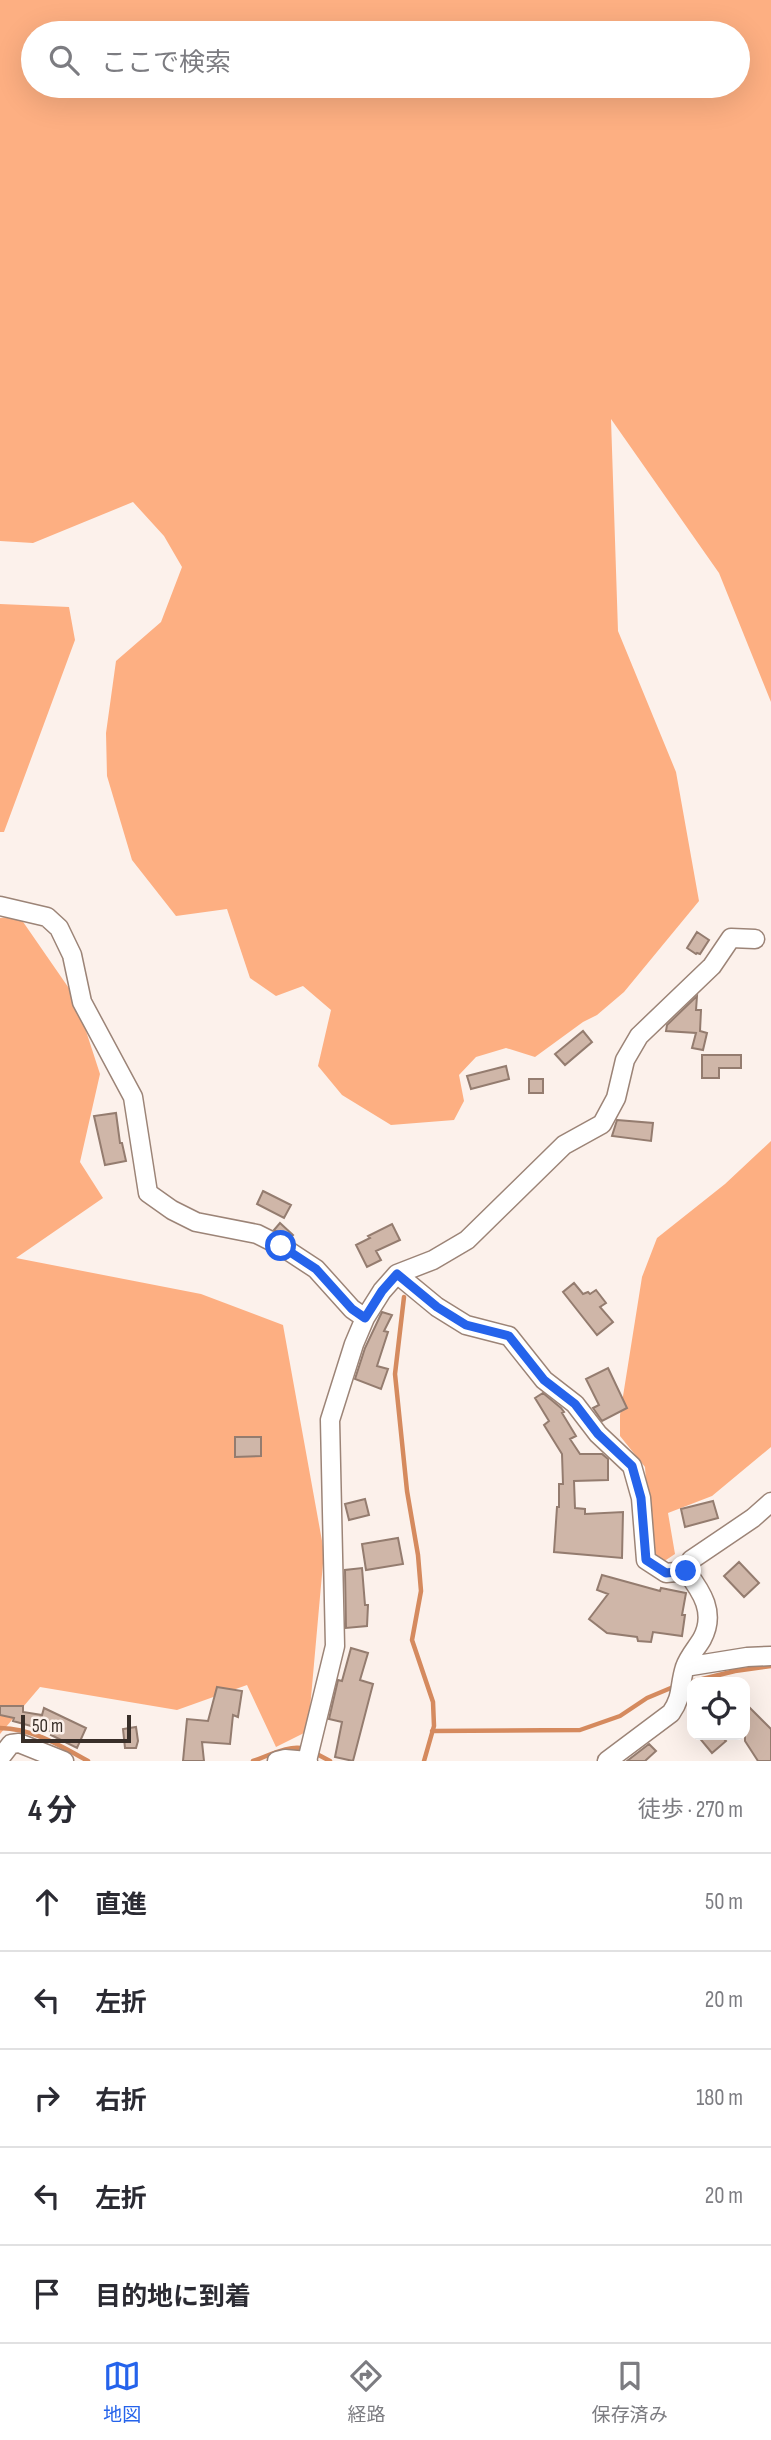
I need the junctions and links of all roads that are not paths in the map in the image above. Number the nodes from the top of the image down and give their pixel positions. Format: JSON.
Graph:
{"nodes":[{"id":1,"x":0,"y":905,"type":"edge"},
{"id":2,"x":755,"y":939,"type":"dead end"},
{"id":3,"x":397,"y":1274,"type":"junction"},
{"id":4,"x":365,"y":1318,"type":"junction"},
{"id":5,"x":771,"y":1502,"type":"edge"},
{"id":6,"x":686,"y":1571,"type":"junction"},
{"id":7,"x":771,"y":1656,"type":"edge"},
{"id":8,"x":683,"y":1678,"type":"junction"},
{"id":9,"x":309,"y":1755,"type":"edge"},
{"id":10,"x":0,"y":1758,"type":"edge"},
{"id":11,"x":64,"y":1761,"type":"edge"},
{"id":12,"x":277,"y":1761,"type":"edge"},
{"id":13,"x":607,"y":1761,"type":"edge"}],
"edges":[{"from":1,"to":4,"type":"street"},
{"from":2,"to":3,"type":"street"},
{"from":3,"to":4,"type":"street"},
{"from":3,"to":6,"type":"street"},
{"from":4,"to":9,"type":"street"},
{"from":5,"to":6,"type":"street"},
{"from":6,"to":8,"type":"street"},
{"from":7,"to":8,"type":"street"},
{"from":8,"to":13,"type":"street"},
{"from":9,"to":12,"type":"street"},
{"from":10,"to":11,"type":"street"}]}
